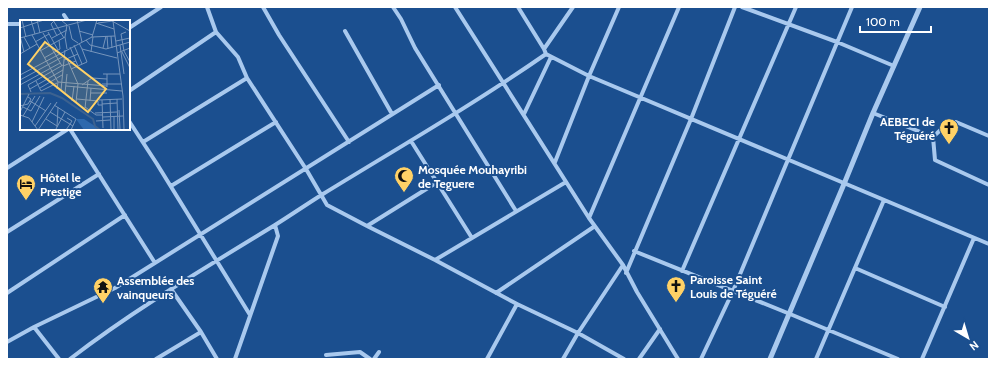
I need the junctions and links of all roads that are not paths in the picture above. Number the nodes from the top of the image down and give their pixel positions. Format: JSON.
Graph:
{"nodes":[{"id":1,"x":161,"y":7,"type":"edge"},
{"id":2,"x":207,"y":7,"type":"edge"},
{"id":3,"x":262,"y":7,"type":"edge"},
{"id":4,"x":393,"y":7,"type":"edge"},
{"id":5,"x":455,"y":7,"type":"edge"},
{"id":6,"x":518,"y":7,"type":"edge"},
{"id":7,"x":573,"y":7,"type":"edge"},
{"id":8,"x":619,"y":7,"type":"edge"},
{"id":9,"x":678,"y":7,"type":"edge"},
{"id":10,"x":735,"y":7,"type":"edge"},
{"id":11,"x":742,"y":7,"type":"edge"},
{"id":12,"x":796,"y":7,"type":"edge"},
{"id":13,"x":852,"y":7,"type":"edge"},
{"id":14,"x":920,"y":7,"type":"edge"},
{"id":15,"x":64,"y":15,"type":"dead end"},
{"id":16,"x":67,"y":20,"type":"edge"},
{"id":17,"x":7,"y":24,"type":"edge"},
{"id":18,"x":20,"y":24,"type":"edge"},
{"id":19,"x":789,"y":25,"type":"junction"},
{"id":20,"x":130,"y":27,"type":"edge"},
{"id":21,"x":345,"y":31,"type":"dead end"},
{"id":22,"x":216,"y":32,"type":"junction"},
{"id":23,"x":837,"y":42,"type":"junction"},
{"id":24,"x":544,"y":49,"type":"junction"},
{"id":25,"x":546,"y":54,"type":"junction"},
{"id":26,"x":551,"y":57,"type":"junction"},
{"id":27,"x":894,"y":66,"type":"junction"},
{"id":28,"x":589,"y":76,"type":"junction"},
{"id":29,"x":247,"y":78,"type":"junction"},
{"id":30,"x":504,"y":83,"type":"junction"},
{"id":31,"x":439,"y":86,"type":"junction"},
{"id":32,"x":130,"y":90,"type":"edge"},
{"id":33,"x":640,"y":98,"type":"junction"},
{"id":34,"x":873,"y":113,"type":"junction"},
{"id":35,"x":392,"y":114,"type":"junction"},
{"id":36,"x":456,"y":114,"type":"junction"},
{"id":37,"x":524,"y":114,"type":"junction"},
{"id":38,"x":692,"y":119,"type":"junction"},
{"id":39,"x":130,"y":122,"type":"edge"},
{"id":40,"x":276,"y":122,"type":"junction"},
{"id":41,"x":67,"y":130,"type":"edge"},
{"id":42,"x":70,"y":130,"type":"edge"},
{"id":43,"x":989,"y":136,"type":"edge"},
{"id":44,"x":933,"y":137,"type":"junction"},
{"id":45,"x":740,"y":139,"type":"junction"},
{"id":46,"x":410,"y":141,"type":"junction"},
{"id":47,"x":143,"y":142,"type":"junction"},
{"id":48,"x":349,"y":142,"type":"junction"},
{"id":49,"x":788,"y":160,"type":"junction"},
{"id":50,"x":555,"y":162,"type":"junction"},
{"id":51,"x":7,"y":168,"type":"edge"},
{"id":52,"x":306,"y":169,"type":"junction"},
{"id":53,"x":98,"y":174,"type":"junction"},
{"id":54,"x":566,"y":182,"type":"junction"},
{"id":55,"x":436,"y":183,"type":"junction"},
{"id":56,"x":844,"y":184,"type":"junction"},
{"id":57,"x":989,"y":185,"type":"edge"},
{"id":58,"x":171,"y":186,"type":"junction"},
{"id":59,"x":322,"y":195,"type":"junction"},
{"id":60,"x":884,"y":200,"type":"junction"},
{"id":61,"x":516,"y":211,"type":"junction"},
{"id":62,"x":125,"y":215,"type":"junction"},
{"id":63,"x":589,"y":218,"type":"junction"},
{"id":64,"x":275,"y":225,"type":"junction"},
{"id":65,"x":367,"y":226,"type":"junction"},
{"id":66,"x":595,"y":226,"type":"junction"},
{"id":67,"x":7,"y":232,"type":"edge"},
{"id":68,"x":201,"y":235,"type":"junction"},
{"id":69,"x":472,"y":238,"type":"junction"},
{"id":70,"x":974,"y":238,"type":"junction"},
{"id":71,"x":989,"y":244,"type":"edge"},
{"id":72,"x":634,"y":251,"type":"junction"},
{"id":73,"x":435,"y":260,"type":"junction"},
{"id":74,"x":216,"y":261,"type":"junction"},
{"id":75,"x":155,"y":263,"type":"junction"},
{"id":76,"x":623,"y":265,"type":"junction"},
{"id":77,"x":854,"y":268,"type":"junction"},
{"id":78,"x":682,"y":271,"type":"junction"},
{"id":79,"x":626,"y":273,"type":"junction"},
{"id":80,"x":171,"y":289,"type":"junction"},
{"id":81,"x":733,"y":291,"type":"junction"},
{"id":82,"x":7,"y":293,"type":"edge"},
{"id":83,"x":496,"y":293,"type":"junction"},
{"id":84,"x":517,"y":304,"type":"junction"},
{"id":85,"x":945,"y":307,"type":"junction"},
{"id":86,"x":790,"y":314,"type":"junction"},
{"id":87,"x":250,"y":315,"type":"junction"},
{"id":88,"x":34,"y":327,"type":"junction"},
{"id":89,"x":660,"y":329,"type":"junction"},
{"id":90,"x":828,"y":330,"type":"junction"},
{"id":91,"x":201,"y":332,"type":"junction"},
{"id":92,"x":578,"y":333,"type":"junction"},
{"id":93,"x":7,"y":342,"type":"edge"},
{"id":94,"x":379,"y":352,"type":"dead end"},
{"id":95,"x":326,"y":355,"type":"edge"},
{"id":96,"x":59,"y":359,"type":"edge"},
{"id":97,"x":70,"y":359,"type":"edge"},
{"id":98,"x":156,"y":359,"type":"edge"},
{"id":99,"x":217,"y":359,"type":"edge"},
{"id":100,"x":235,"y":359,"type":"edge"},
{"id":101,"x":370,"y":359,"type":"edge"},
{"id":102,"x":374,"y":359,"type":"edge"},
{"id":103,"x":487,"y":359,"type":"edge"},
{"id":104,"x":563,"y":359,"type":"edge"},
{"id":105,"x":624,"y":359,"type":"edge"},
{"id":106,"x":639,"y":359,"type":"edge"},
{"id":107,"x":678,"y":359,"type":"edge"},
{"id":108,"x":701,"y":359,"type":"edge"},
{"id":109,"x":770,"y":359,"type":"edge"},
{"id":110,"x":816,"y":359,"type":"edge"},
{"id":111,"x":898,"y":359,"type":"edge"},
{"id":112,"x":922,"y":359,"type":"edge"}],
"edges":[{"from":1,"to":20,"type":"street"},
{"from":2,"to":22,"type":"street"},
{"from":3,"to":48,"type":"street"},
{"from":4,"to":31,"type":"street"},
{"from":5,"to":30,"type":"street"},
{"from":6,"to":24,"type":"street"},
{"from":7,"to":24,"type":"street"},
{"from":8,"to":28,"type":"street"},
{"from":9,"to":33,"type":"street"},
{"from":10,"to":38,"type":"street"},
{"from":11,"to":19,"type":"street"},
{"from":12,"to":19,"type":"street"},
{"from":13,"to":23,"type":"street"},
{"from":14,"to":27,"type":"street"},
{"from":15,"to":16,"type":"street"},
{"from":17,"to":18,"type":"street"},
{"from":19,"to":23,"type":"street"},
{"from":19,"to":45,"type":"street"},
{"from":21,"to":35,"type":"street"},
{"from":22,"to":29,"type":"street"},
{"from":22,"to":32,"type":"street"},
{"from":23,"to":27,"type":"street"},
{"from":23,"to":49,"type":"street"},
{"from":24,"to":25,"type":"street"},
{"from":25,"to":26,"type":"street"},
{"from":25,"to":30,"type":"street"},
{"from":26,"to":28,"type":"street"},
{"from":26,"to":37,"type":"street"},
{"from":27,"to":34,"type":"street"},
{"from":28,"to":33,"type":"street"},
{"from":28,"to":50,"type":"street"},
{"from":29,"to":40,"type":"street"},
{"from":29,"to":47,"type":"street"},
{"from":30,"to":36,"type":"street"},
{"from":30,"to":37,"type":"street"},
{"from":31,"to":35,"type":"street"},
{"from":31,"to":36,"type":"street"},
{"from":33,"to":38,"type":"street"},
{"from":33,"to":63,"type":"street"},
{"from":34,"to":44,"type":"street"},
{"from":34,"to":56,"type":"street"},
{"from":35,"to":48,"type":"street"},
{"from":36,"to":46,"type":"street"},
{"from":36,"to":61,"type":"street"},
{"from":37,"to":50,"type":"street"},
{"from":38,"to":45,"type":"street"},
{"from":38,"to":72,"type":"street"},
{"from":39,"to":47,"type":"street"},
{"from":40,"to":52,"type":"street"},
{"from":40,"to":58,"type":"street"},
{"from":41,"to":51,"type":"street"},
{"from":42,"to":53,"type":"street"},
{"from":43,"to":44,"type":"street"},
{"from":44,"to":57,"type":"street"},
{"from":45,"to":49,"type":"street"},
{"from":45,"to":78,"type":"street"},
{"from":46,"to":55,"type":"street"},
{"from":46,"to":59,"type":"street"},
{"from":47,"to":58,"type":"street"},
{"from":48,"to":52,"type":"street"},
{"from":49,"to":56,"type":"street"},
{"from":49,"to":81,"type":"street"},
{"from":50,"to":54,"type":"street"},
{"from":52,"to":59,"type":"street"},
{"from":52,"to":68,"type":"street"},
{"from":53,"to":62,"type":"street"},
{"from":53,"to":67,"type":"street"},
{"from":54,"to":61,"type":"street"},
{"from":54,"to":63,"type":"street"},
{"from":55,"to":65,"type":"street"},
{"from":55,"to":69,"type":"street"},
{"from":56,"to":60,"type":"street"},
{"from":56,"to":86,"type":"street"},
{"from":58,"to":68,"type":"street"},
{"from":59,"to":64,"type":"street"},
{"from":59,"to":65,"type":"street"},
{"from":60,"to":70,"type":"street"},
{"from":60,"to":77,"type":"street"},
{"from":61,"to":69,"type":"street"},
{"from":62,"to":75,"type":"street"},
{"from":62,"to":82,"type":"street"},
{"from":63,"to":66,"type":"street"},
{"from":64,"to":74,"type":"street"},
{"from":64,"to":87,"type":"street"},
{"from":65,"to":73,"type":"street"},
{"from":66,"to":76,"type":"street"},
{"from":66,"to":83,"type":"street"},
{"from":68,"to":74,"type":"street"},
{"from":68,"to":75,"type":"street"},
{"from":69,"to":73,"type":"street"},
{"from":70,"to":71,"type":"street"},
{"from":70,"to":85,"type":"street"},
{"from":72,"to":78,"type":"street"},
{"from":72,"to":79,"type":"street"},
{"from":73,"to":83,"type":"street"},
{"from":74,"to":80,"type":"street"},
{"from":74,"to":87,"type":"street"},
{"from":75,"to":88,"type":"street"},
{"from":76,"to":79,"type":"street"},
{"from":76,"to":92,"type":"street"},
{"from":77,"to":85,"type":"street"},
{"from":77,"to":90,"type":"street"},
{"from":78,"to":81,"type":"street"},
{"from":79,"to":89,"type":"street"},
{"from":80,"to":91,"type":"street"},
{"from":80,"to":97,"type":"street"},
{"from":81,"to":86,"type":"street"},
{"from":81,"to":108,"type":"street"},
{"from":83,"to":84,"type":"street"},
{"from":84,"to":92,"type":"street"},
{"from":84,"to":103,"type":"street"},
{"from":85,"to":112,"type":"street"},
{"from":86,"to":90,"type":"street"},
{"from":86,"to":109,"type":"street"},
{"from":87,"to":100,"type":"street"},
{"from":88,"to":93,"type":"street"},
{"from":88,"to":96,"type":"street"},
{"from":89,"to":106,"type":"street"},
{"from":89,"to":107,"type":"street"},
{"from":90,"to":110,"type":"street"},
{"from":90,"to":111,"type":"street"},
{"from":91,"to":98,"type":"street"},
{"from":91,"to":99,"type":"street"},
{"from":92,"to":104,"type":"street"},
{"from":92,"to":105,"type":"street"},
{"from":94,"to":102,"type":"street"},
{"from":95,"to":101,"type":"street"}]}
